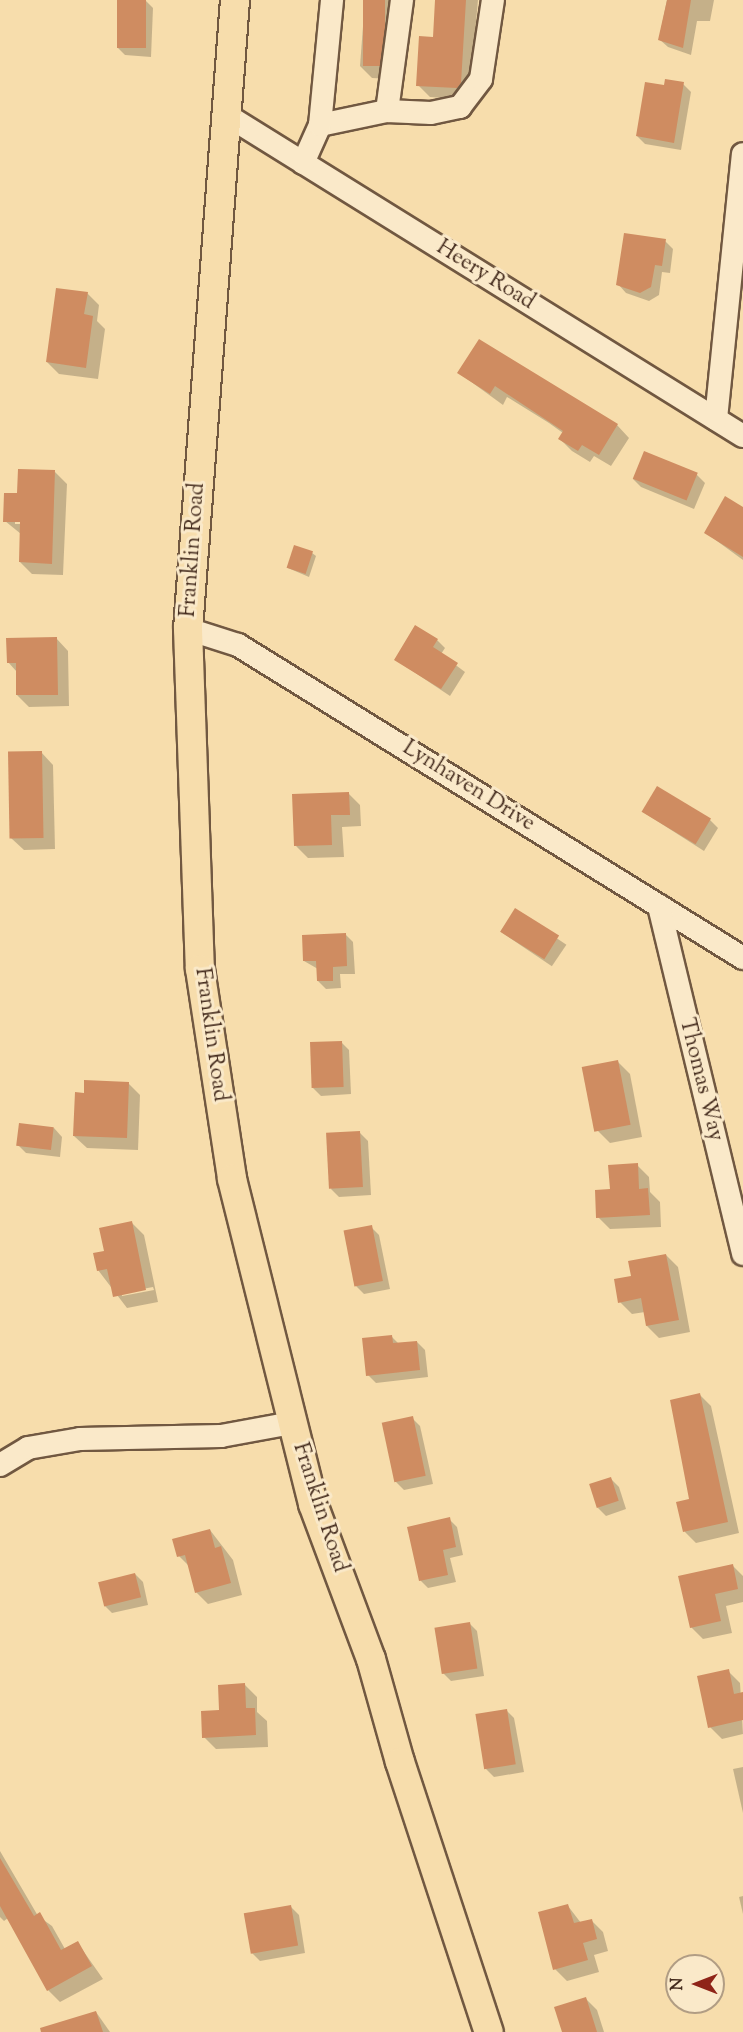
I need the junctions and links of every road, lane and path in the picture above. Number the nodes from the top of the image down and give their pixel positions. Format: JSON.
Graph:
{"nodes":[{"id":1,"x":235,"y":0,"type":"edge"},
{"id":2,"x":332,"y":0,"type":"edge"},
{"id":3,"x":402,"y":0,"type":"edge"},
{"id":4,"x":492,"y":0,"type":"edge"},
{"id":5,"x":387,"y":111,"type":"junction"},
{"id":6,"x":228,"y":116,"type":"junction"},
{"id":7,"x":320,"y":125,"type":"junction"},
{"id":8,"x":743,"y":154,"type":"edge"},
{"id":9,"x":303,"y":163,"type":"junction"},
{"id":10,"x":716,"y":419,"type":"junction"},
{"id":11,"x":743,"y":436,"type":"edge"},
{"id":12,"x":188,"y":629,"type":"junction"},
{"id":13,"x":659,"y":906,"type":"junction"},
{"id":14,"x":743,"y":958,"type":"edge"},
{"id":15,"x":743,"y":1254,"type":"edge"},
{"id":16,"x":292,"y":1423,"type":"junction"},
{"id":17,"x":0,"y":1465,"type":"edge"},
{"id":18,"x":489,"y":2032,"type":"edge"}],
"edges":[{"from":1,"to":6,"type":"main road","name":"Franklin Road"},
{"from":2,"to":7,"type":"street"},
{"from":3,"to":5,"type":"street"},
{"from":4,"to":5,"type":"street"},
{"from":5,"to":7,"type":"street"},
{"from":6,"to":9,"type":"street","name":"Heery Road"},
{"from":6,"to":12,"type":"main road","name":"Franklin Road"},
{"from":7,"to":9,"type":"street"},
{"from":8,"to":10,"type":"street"},
{"from":9,"to":10,"type":"street","name":"Heery Road"},
{"from":10,"to":11,"type":"street","name":"Heery Road"},
{"from":12,"to":13,"type":"street","name":"Lynhaven Drive"},
{"from":12,"to":16,"type":"main road","name":"Franklin Road"},
{"from":13,"to":14,"type":"street","name":"Lynhaven Drive"},
{"from":13,"to":15,"type":"street","name":"Thomas Way"},
{"from":16,"to":17,"type":"street"},
{"from":16,"to":18,"type":"main road","name":"Franklin Road"}]}
